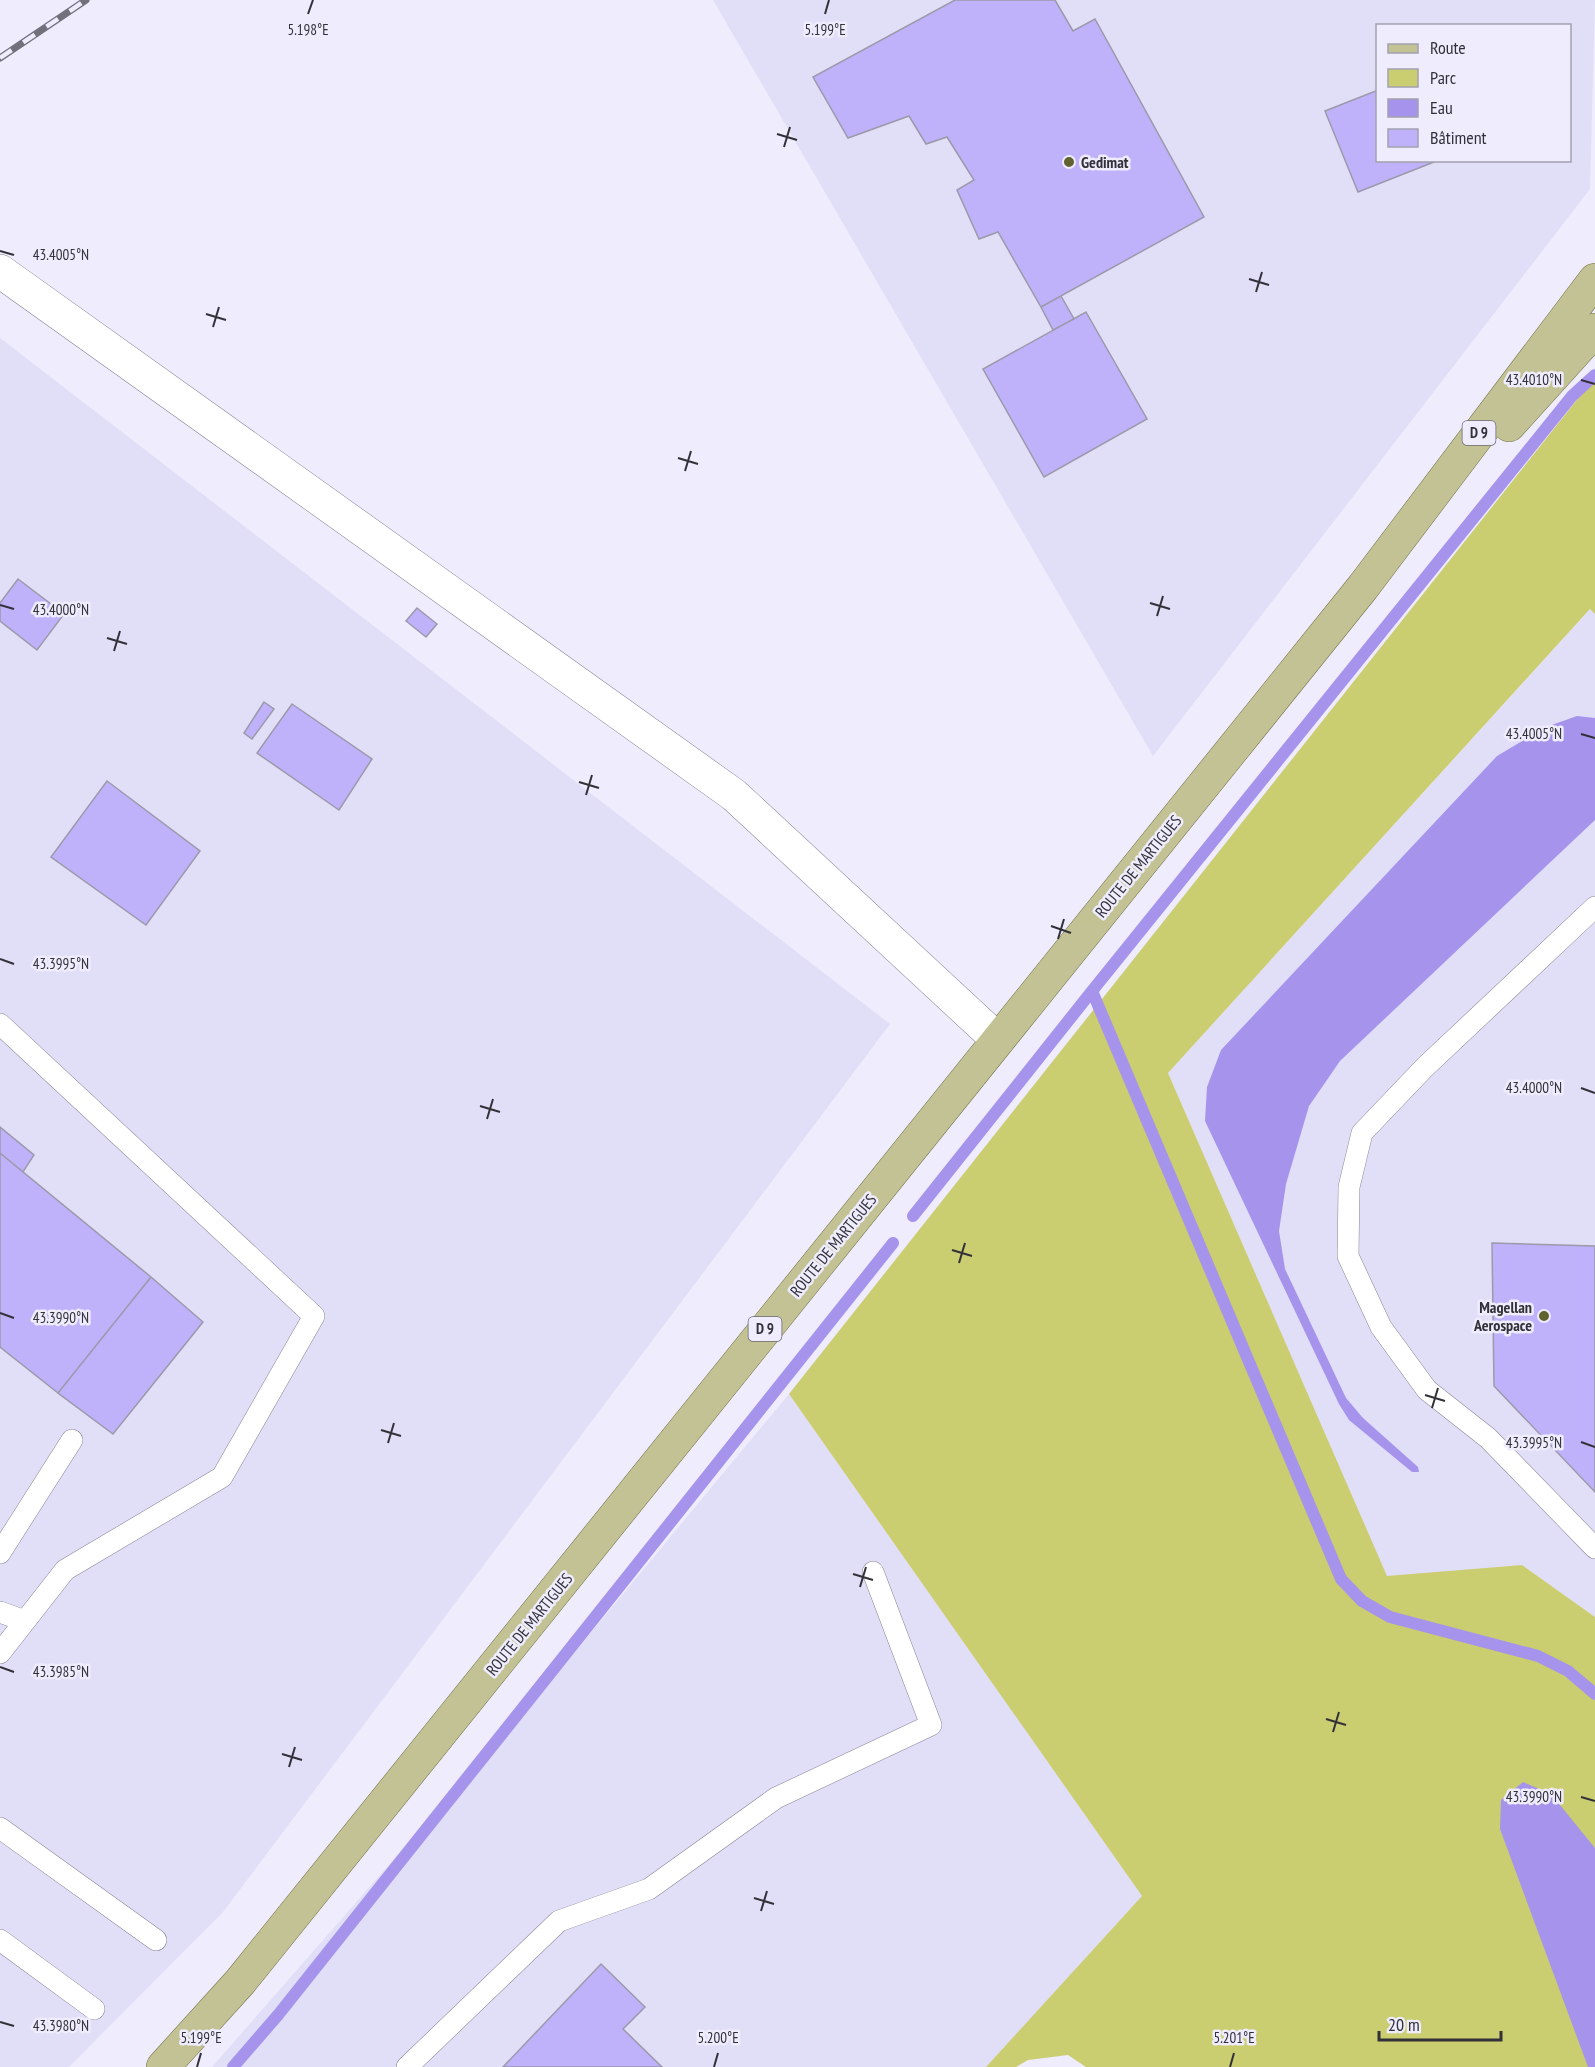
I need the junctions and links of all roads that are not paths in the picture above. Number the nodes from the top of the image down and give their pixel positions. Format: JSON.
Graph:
{"nodes":[{"id":1,"x":0,"y":271,"type":"edge"},
{"id":2,"x":1595,"y":280,"type":"edge"},
{"id":3,"x":1595,"y":330,"type":"edge"},
{"id":4,"x":1363,"y":587,"type":"junction"},
{"id":5,"x":1595,"y":907,"type":"edge"},
{"id":6,"x":0,"y":1023,"type":"edge"},
{"id":7,"x":998,"y":1040,"type":"junction"},
{"id":8,"x":72,"y":1440,"type":"dead end"},
{"id":9,"x":1595,"y":1548,"type":"edge"},
{"id":10,"x":0,"y":1552,"type":"edge"},
{"id":11,"x":873,"y":1572,"type":"dead end"},
{"id":12,"x":0,"y":1612,"type":"edge"},
{"id":13,"x":25,"y":1621,"type":"junction"},
{"id":14,"x":0,"y":1653,"type":"edge"},
{"id":15,"x":0,"y":1828,"type":"edge"},
{"id":16,"x":0,"y":1940,"type":"edge"},
{"id":17,"x":156,"y":1940,"type":"dead end"},
{"id":18,"x":94,"y":2009,"type":"dead end"},
{"id":19,"x":163,"y":2067,"type":"edge"},
{"id":20,"x":407,"y":2067,"type":"edge"}],
"edges":[{"from":1,"to":7,"type":"street"},
{"from":2,"to":4,"type":"main road","name":"ROUTE DE MARTIGUES","number":"D 9"},
{"from":3,"to":4,"type":"main road","name":"ROUTE DE MARTIGUES","number":"D 9"},
{"from":4,"to":7,"type":"main road","name":"ROUTE DE MARTIGUES","number":"D 9"},
{"from":5,"to":9,"type":"lane"},
{"from":6,"to":13,"type":"lane"},
{"from":7,"to":19,"type":"main road","name":"ROUTE DE MARTIGUES","number":"D 9"},
{"from":8,"to":10,"type":"lane"},
{"from":11,"to":20,"type":"lane"},
{"from":12,"to":13,"type":"lane"},
{"from":13,"to":14,"type":"lane"},
{"from":15,"to":17,"type":"lane"},
{"from":16,"to":18,"type":"lane"}]}
